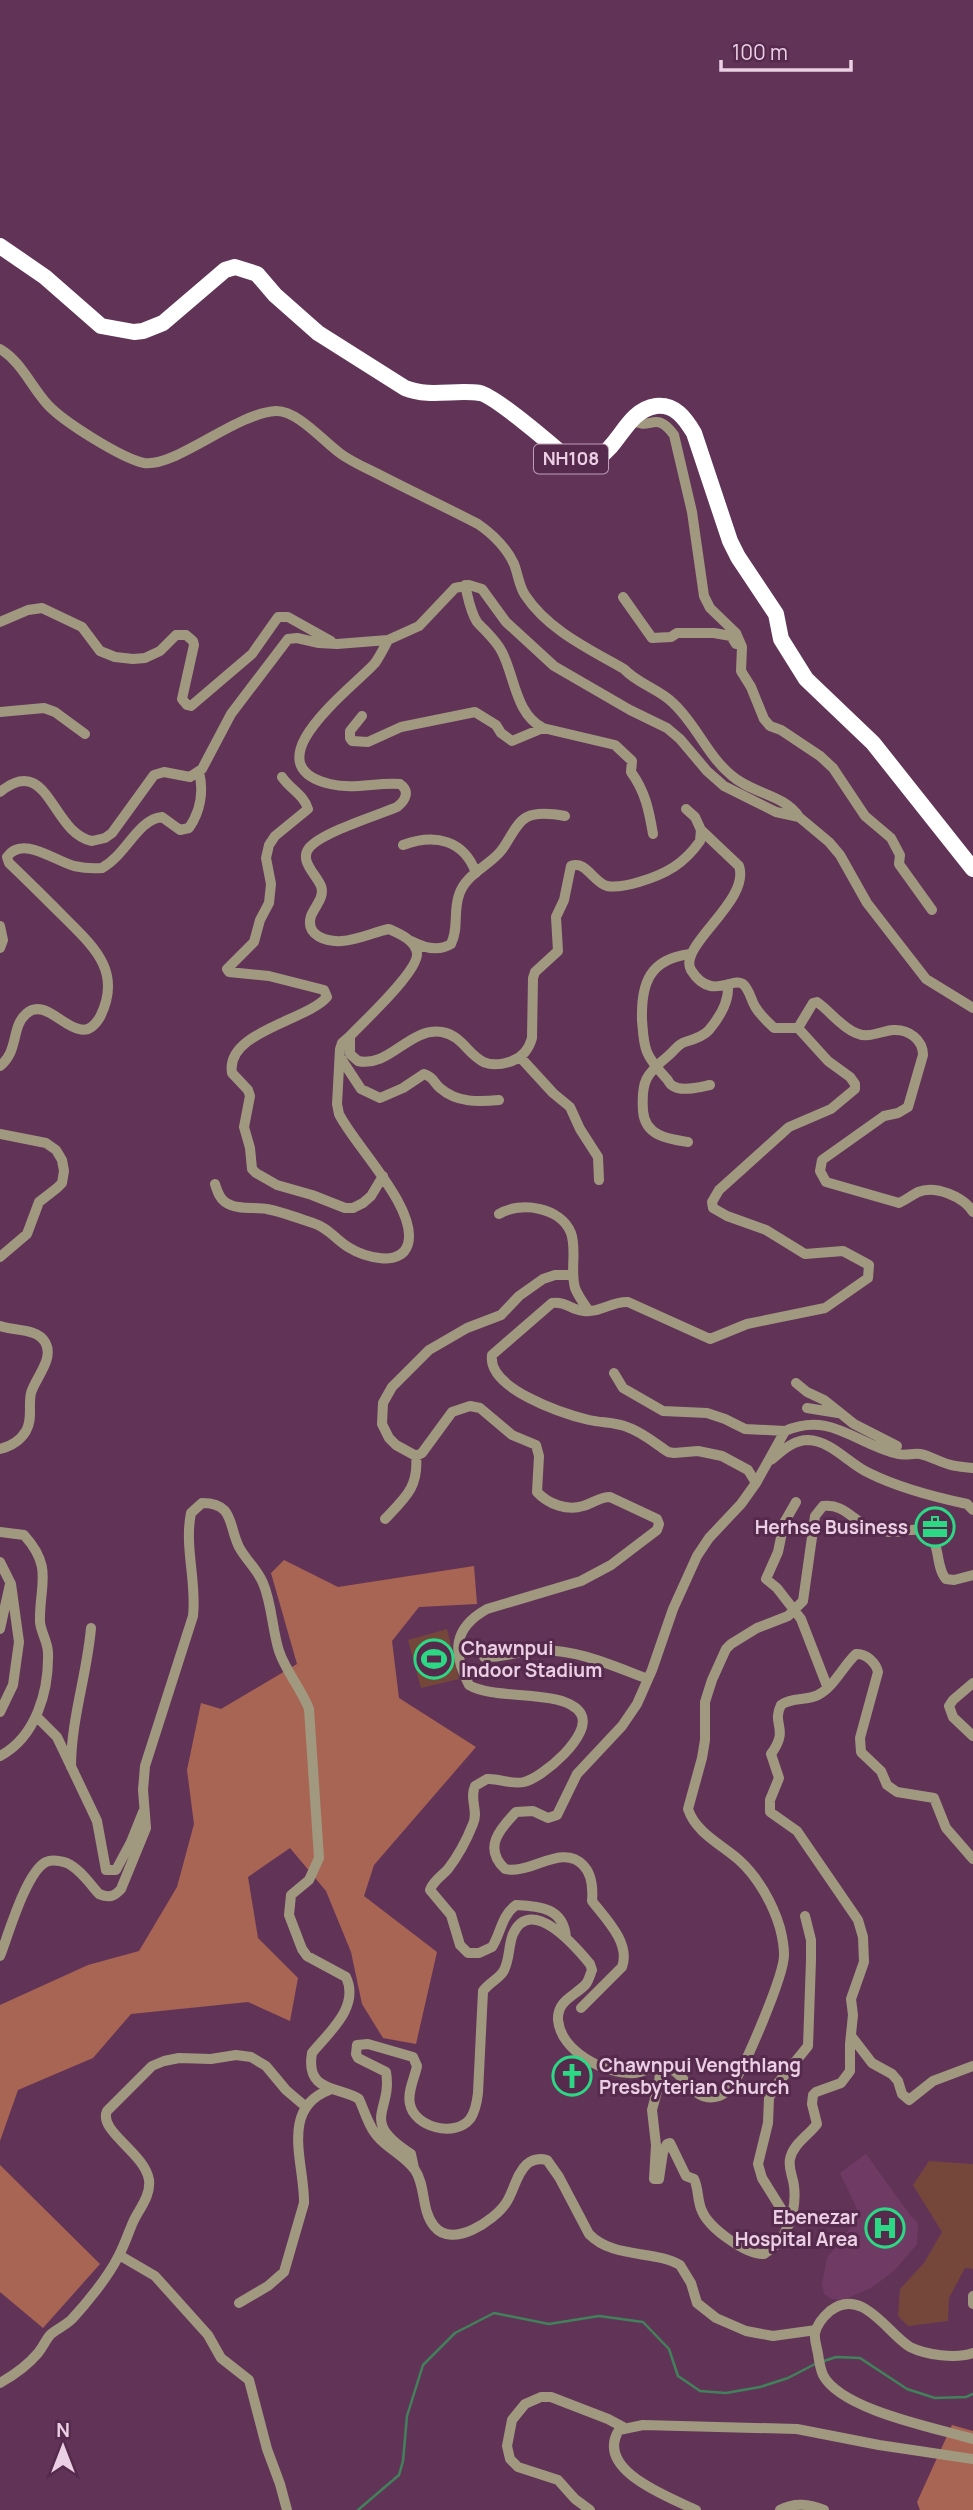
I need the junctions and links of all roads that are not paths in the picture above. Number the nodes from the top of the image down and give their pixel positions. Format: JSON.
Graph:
{"nodes":[{"id":1,"x":0,"y":246,"type":"edge"},
{"id":2,"x":0,"y":349,"type":"edge"},
{"id":3,"x":632,"y":420,"type":"junction"},
{"id":4,"x":465,"y":585,"type":"junction"},
{"id":5,"x":623,"y":597,"type":"dead end"},
{"id":6,"x":0,"y":622,"type":"edge"},
{"id":7,"x":388,"y":640,"type":"junction"},
{"id":8,"x":337,"y":644,"type":"junction"},
{"id":9,"x":741,"y":660,"type":"junction"},
{"id":10,"x":0,"y":712,"type":"edge"},
{"id":11,"x":362,"y":716,"type":"dead end"},
{"id":12,"x":543,"y":729,"type":"junction"},
{"id":13,"x":85,"y":734,"type":"dead end"},
{"id":14,"x":199,"y":772,"type":"junction"},
{"id":15,"x":282,"y":777,"type":"dead end"},
{"id":16,"x":0,"y":792,"type":"edge"},
{"id":17,"x":686,"y":809,"type":"dead end"},
{"id":18,"x":565,"y":816,"type":"dead end"},
{"id":19,"x":799,"y":817,"type":"junction"},
{"id":20,"x":701,"y":830,"type":"junction"},
{"id":21,"x":653,"y":834,"type":"dead end"},
{"id":22,"x":403,"y":845,"type":"dead end"},
{"id":23,"x":973,"y":869,"type":"edge"},
{"id":24,"x":476,"y":873,"type":"junction"},
{"id":25,"x":932,"y":910,"type":"dead end"},
{"id":26,"x":0,"y":926,"type":"edge"},
{"id":27,"x":409,"y":940,"type":"junction"},
{"id":28,"x":0,"y":948,"type":"edge"},
{"id":29,"x":690,"y":954,"type":"junction"},
{"id":30,"x":728,"y":986,"type":"junction"},
{"id":31,"x":973,"y":1008,"type":"edge"},
{"id":32,"x":798,"y":1028,"type":"junction"},
{"id":33,"x":350,"y":1036,"type":"junction"},
{"id":34,"x":340,"y":1057,"type":"junction"},
{"id":35,"x":520,"y":1057,"type":"junction"},
{"id":36,"x":655,"y":1065,"type":"junction"},
{"id":37,"x":0,"y":1066,"type":"edge"},
{"id":38,"x":710,"y":1086,"type":"dead end"},
{"id":39,"x":499,"y":1100,"type":"dead end"},
{"id":40,"x":0,"y":1134,"type":"edge"},
{"id":41,"x":688,"y":1142,"type":"dead end"},
{"id":42,"x":383,"y":1176,"type":"junction"},
{"id":43,"x":599,"y":1180,"type":"dead end"},
{"id":44,"x":215,"y":1184,"type":"dead end"},
{"id":45,"x":973,"y":1210,"type":"edge"},
{"id":46,"x":499,"y":1214,"type":"dead end"},
{"id":47,"x":0,"y":1257,"type":"edge"},
{"id":48,"x":573,"y":1275,"type":"junction"},
{"id":49,"x":589,"y":1311,"type":"junction"},
{"id":50,"x":0,"y":1326,"type":"edge"},
{"id":51,"x":614,"y":1373,"type":"dead end"},
{"id":52,"x":796,"y":1383,"type":"dead end"},
{"id":53,"x":807,"y":1408,"type":"dead end"},
{"id":54,"x":841,"y":1414,"type":"junction"},
{"id":55,"x":785,"y":1431,"type":"junction"},
{"id":56,"x":0,"y":1449,"type":"edge"},
{"id":57,"x":919,"y":1454,"type":"junction"},
{"id":58,"x":416,"y":1456,"type":"junction"},
{"id":59,"x":767,"y":1464,"type":"junction"},
{"id":60,"x":973,"y":1468,"type":"edge"},
{"id":61,"x":757,"y":1483,"type":"junction"},
{"id":62,"x":796,"y":1502,"type":"dead end"},
{"id":63,"x":973,"y":1510,"type":"edge"},
{"id":64,"x":385,"y":1519,"type":"dead end"},
{"id":65,"x":0,"y":1532,"type":"edge"},
{"id":66,"x":0,"y":1562,"type":"edge"},
{"id":67,"x":973,"y":1575,"type":"edge"},
{"id":68,"x":11,"y":1584,"type":"junction"},
{"id":69,"x":796,"y":1611,"type":"junction"},
{"id":70,"x":91,"y":1628,"type":"dead end"},
{"id":71,"x":0,"y":1629,"type":"edge"},
{"id":72,"x":484,"y":1657,"type":"dead end"},
{"id":73,"x":649,"y":1679,"type":"junction"},
{"id":74,"x":973,"y":1683,"type":"edge"},
{"id":75,"x":827,"y":1686,"type":"junction"},
{"id":76,"x":0,"y":1712,"type":"edge"},
{"id":77,"x":37,"y":1717,"type":"junction"},
{"id":78,"x":973,"y":1736,"type":"edge"},
{"id":79,"x":0,"y":1756,"type":"edge"},
{"id":80,"x":72,"y":1769,"type":"junction"},
{"id":81,"x":145,"y":1808,"type":"junction"},
{"id":82,"x":973,"y":1859,"type":"edge"},
{"id":83,"x":806,"y":1916,"type":"dead end"},
{"id":84,"x":566,"y":1938,"type":"junction"},
{"id":85,"x":0,"y":1956,"type":"edge"},
{"id":86,"x":581,"y":2008,"type":"dead end"},
{"id":87,"x":852,"y":2037,"type":"junction"},
{"id":88,"x":665,"y":2066,"type":"junction"},
{"id":89,"x":973,"y":2066,"type":"edge"},
{"id":90,"x":329,"y":2090,"type":"junction"},
{"id":91,"x":306,"y":2106,"type":"junction"},
{"id":92,"x":414,"y":2168,"type":"junction"},
{"id":93,"x":790,"y":2223,"type":"junction"},
{"id":94,"x":119,"y":2255,"type":"junction"},
{"id":95,"x":973,"y":2296,"type":"edge"},
{"id":96,"x":239,"y":2303,"type":"dead end"},
{"id":97,"x":973,"y":2304,"type":"edge"},
{"id":98,"x":815,"y":2334,"type":"junction"},
{"id":99,"x":973,"y":2353,"type":"edge"},
{"id":100,"x":0,"y":2383,"type":"edge"},
{"id":101,"x":624,"y":2427,"type":"junction"},
{"id":102,"x":973,"y":2439,"type":"edge"},
{"id":103,"x":973,"y":2459,"type":"edge"},
{"id":104,"x":287,"y":2510,"type":"edge"},
{"id":105,"x":590,"y":2510,"type":"edge"},
{"id":106,"x":696,"y":2510,"type":"edge"},
{"id":107,"x":780,"y":2510,"type":"edge"},
{"id":108,"x":824,"y":2510,"type":"edge"}],
"edges":[{"from":1,"to":3,"type":"highway","number":"NH108"},
{"from":2,"to":19,"type":"street"},
{"from":3,"to":9,"type":"street"},
{"from":3,"to":23,"type":"highway","number":"NH108"},
{"from":4,"to":7,"type":"street"},
{"from":4,"to":12,"type":"street"},
{"from":4,"to":19,"type":"street"},
{"from":5,"to":9,"type":"street"},
{"from":6,"to":8,"type":"street"},
{"from":7,"to":8,"type":"street"},
{"from":7,"to":27,"type":"street"},
{"from":8,"to":14,"type":"street"},
{"from":9,"to":25,"type":"street"},
{"from":10,"to":13,"type":"street"},
{"from":11,"to":12,"type":"street"},
{"from":12,"to":21,"type":"street"},
{"from":14,"to":16,"type":"street"},
{"from":14,"to":37,"type":"street"},
{"from":15,"to":42,"type":"street"},
{"from":17,"to":20,"type":"street"},
{"from":18,"to":24,"type":"street"},
{"from":19,"to":31,"type":"street"},
{"from":20,"to":29,"type":"street"},
{"from":20,"to":35,"type":"street"},
{"from":22,"to":24,"type":"street"},
{"from":24,"to":27,"type":"street"},
{"from":26,"to":28,"type":"street"},
{"from":27,"to":33,"type":"street"},
{"from":29,"to":30,"type":"street"},
{"from":29,"to":36,"type":"street"},
{"from":30,"to":32,"type":"street"},
{"from":30,"to":36,"type":"street"},
{"from":32,"to":45,"type":"street"},
{"from":32,"to":49,"type":"street"},
{"from":33,"to":34,"type":"street"},
{"from":33,"to":35,"type":"street"},
{"from":34,"to":39,"type":"street"},
{"from":34,"to":42,"type":"street"},
{"from":35,"to":43,"type":"street"},
{"from":36,"to":38,"type":"street"},
{"from":36,"to":41,"type":"street"},
{"from":40,"to":47,"type":"street"},
{"from":42,"to":44,"type":"street"},
{"from":46,"to":48,"type":"street"},
{"from":48,"to":49,"type":"street"},
{"from":48,"to":58,"type":"street"},
{"from":49,"to":61,"type":"street"},
{"from":50,"to":56,"type":"street"},
{"from":51,"to":55,"type":"street"},
{"from":52,"to":54,"type":"street"},
{"from":53,"to":54,"type":"street"},
{"from":54,"to":57,"type":"street"},
{"from":55,"to":57,"type":"street"},
{"from":55,"to":59,"type":"street"},
{"from":57,"to":60,"type":"street"},
{"from":58,"to":64,"type":"street"},
{"from":58,"to":84,"type":"street"},
{"from":59,"to":61,"type":"street"},
{"from":59,"to":63,"type":"street"},
{"from":61,"to":73,"type":"street"},
{"from":62,"to":69,"type":"street"},
{"from":65,"to":77,"type":"street"},
{"from":66,"to":68,"type":"street"},
{"from":67,"to":69,"type":"street"},
{"from":68,"to":71,"type":"street"},
{"from":68,"to":76,"type":"street"},
{"from":69,"to":75,"type":"street"},
{"from":69,"to":88,"type":"street"},
{"from":70,"to":80,"type":"street"},
{"from":72,"to":73,"type":"street"},
{"from":73,"to":86,"type":"street"},
{"from":74,"to":78,"type":"street"},
{"from":75,"to":82,"type":"street"},
{"from":75,"to":87,"type":"street"},
{"from":77,"to":79,"type":"street"},
{"from":77,"to":80,"type":"street"},
{"from":80,"to":81,"type":"street"},
{"from":81,"to":85,"type":"street"},
{"from":81,"to":90,"type":"street"},
{"from":83,"to":93,"type":"street"},
{"from":84,"to":88,"type":"street"},
{"from":84,"to":92,"type":"street"},
{"from":87,"to":89,"type":"street"},
{"from":87,"to":93,"type":"street"},
{"from":88,"to":93,"type":"street"},
{"from":90,"to":91,"type":"street"},
{"from":90,"to":92,"type":"street"},
{"from":91,"to":94,"type":"street"},
{"from":91,"to":96,"type":"street"},
{"from":92,"to":98,"type":"street"},
{"from":94,"to":100,"type":"street"},
{"from":94,"to":104,"type":"street"},
{"from":95,"to":97,"type":"street"},
{"from":98,"to":99,"type":"street"},
{"from":98,"to":102,"type":"street"},
{"from":101,"to":103,"type":"street"},
{"from":101,"to":105,"type":"street"},
{"from":101,"to":106,"type":"street"},
{"from":107,"to":108,"type":"street"}]}
